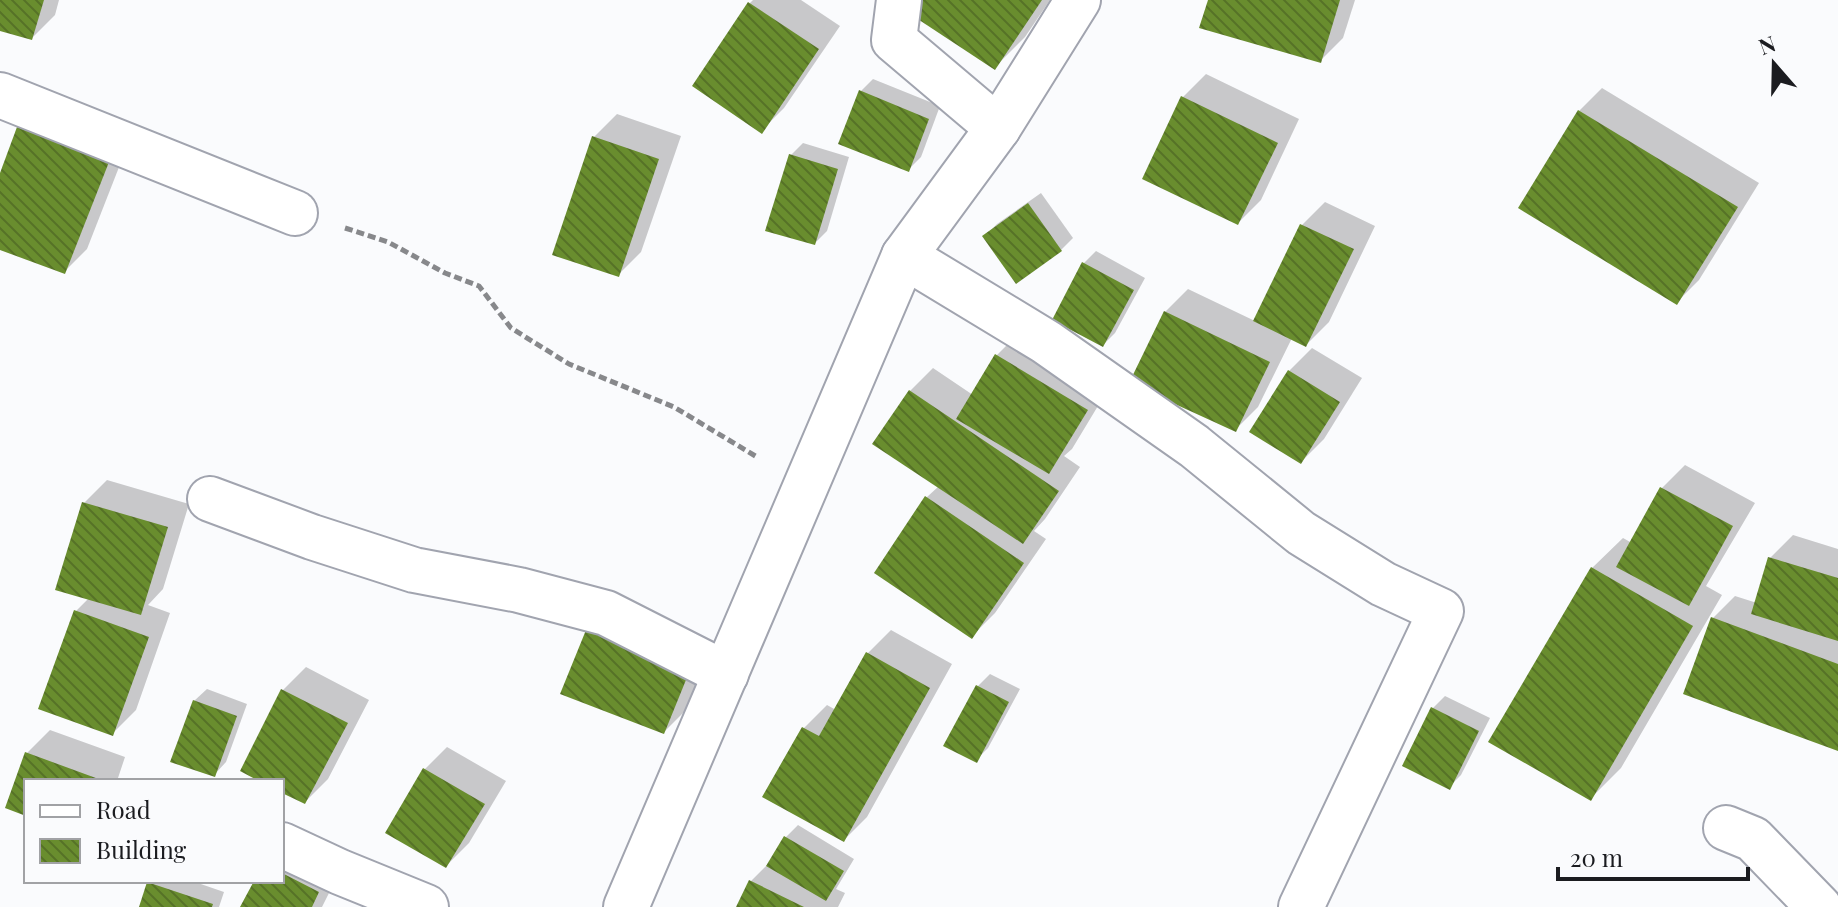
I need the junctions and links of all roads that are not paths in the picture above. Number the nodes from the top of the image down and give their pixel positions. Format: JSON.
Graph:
{"nodes":[{"id":1,"x":899,"y":0,"type":"edge"},
{"id":2,"x":1078,"y":0,"type":"edge"},
{"id":3,"x":0,"y":95,"type":"edge"},
{"id":4,"x":998,"y":128,"type":"junction"},
{"id":5,"x":295,"y":213,"type":"road end"},
{"id":6,"x":904,"y":256,"type":"junction"},
{"id":7,"x":210,"y":499,"type":"dead end"},
{"id":8,"x":726,"y":674,"type":"junction"},
{"id":9,"x":1726,"y":828,"type":"dead end"},
{"id":10,"x":284,"y":846,"type":"edge"},
{"id":11,"x":1838,"y":883,"type":"edge"},
{"id":12,"x":426,"y":907,"type":"edge"},
{"id":13,"x":626,"y":907,"type":"edge"},
{"id":14,"x":1301,"y":907,"type":"edge"},
{"id":15,"x":1819,"y":907,"type":"edge"},
{"id":16,"x":1831,"y":907,"type":"edge"}],
"edges":[{"from":1,"to":4,"type":"street"},
{"from":2,"to":4,"type":"street"},
{"from":3,"to":5,"type":"street"},
{"from":4,"to":6,"type":"street"},
{"from":6,"to":8,"type":"street"},
{"from":6,"to":14,"type":"street"},
{"from":7,"to":8,"type":"street"},
{"from":8,"to":13,"type":"street"},
{"from":9,"to":15,"type":"street"},
{"from":10,"to":12,"type":"street"},
{"from":11,"to":16,"type":"street"}]}
